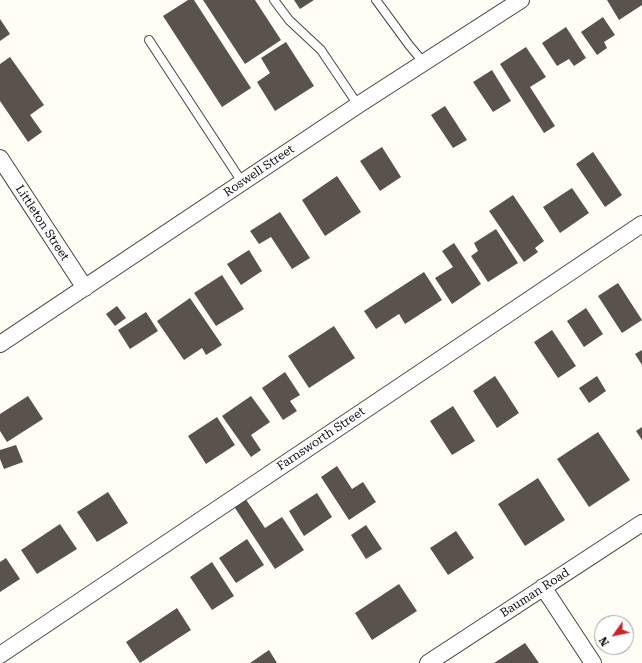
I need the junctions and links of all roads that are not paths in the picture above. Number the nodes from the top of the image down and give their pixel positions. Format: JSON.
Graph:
{"nodes":[{"id":1,"x":274,"y":0,"type":"edge"},
{"id":2,"x":376,"y":0,"type":"edge"},
{"id":3,"x":521,"y":0,"type":"edge"},
{"id":4,"x":149,"y":40,"type":"dead end"},
{"id":5,"x":424,"y":63,"type":"junction"},
{"id":6,"x":358,"y":105,"type":"junction"},
{"id":7,"x":0,"y":158,"type":"edge"},
{"id":8,"x":242,"y":182,"type":"junction"},
{"id":9,"x":642,"y":224,"type":"edge"},
{"id":10,"x":85,"y":288,"type":"junction"},
{"id":11,"x":0,"y":344,"type":"edge"},
{"id":12,"x":642,"y":523,"type":"edge"},
{"id":13,"x":543,"y":587,"type":"junction"},
{"id":14,"x":0,"y":655,"type":"edge"},
{"id":15,"x":428,"y":663,"type":"edge"},
{"id":16,"x":593,"y":663,"type":"edge"}],
"edges":[{"from":1,"to":6,"type":"lane"},
{"from":2,"to":5,"type":"lane"},
{"from":3,"to":5,"type":"street","name":"Roswell Street"},
{"from":4,"to":8,"type":"lane"},
{"from":5,"to":6,"type":"street","name":"Roswell Street"},
{"from":6,"to":8,"type":"street","name":"Roswell Street"},
{"from":7,"to":10,"type":"street","name":"Littleton Street"},
{"from":8,"to":10,"type":"street","name":"Roswell Street"},
{"from":9,"to":14,"type":"street","name":"Farnsworth Street"},
{"from":10,"to":11,"type":"street","name":"Roswell Street"},
{"from":12,"to":13,"type":"street","name":"Bauman Road"},
{"from":13,"to":15,"type":"street","name":"Bauman Road"},
{"from":13,"to":16,"type":"street"}]}
